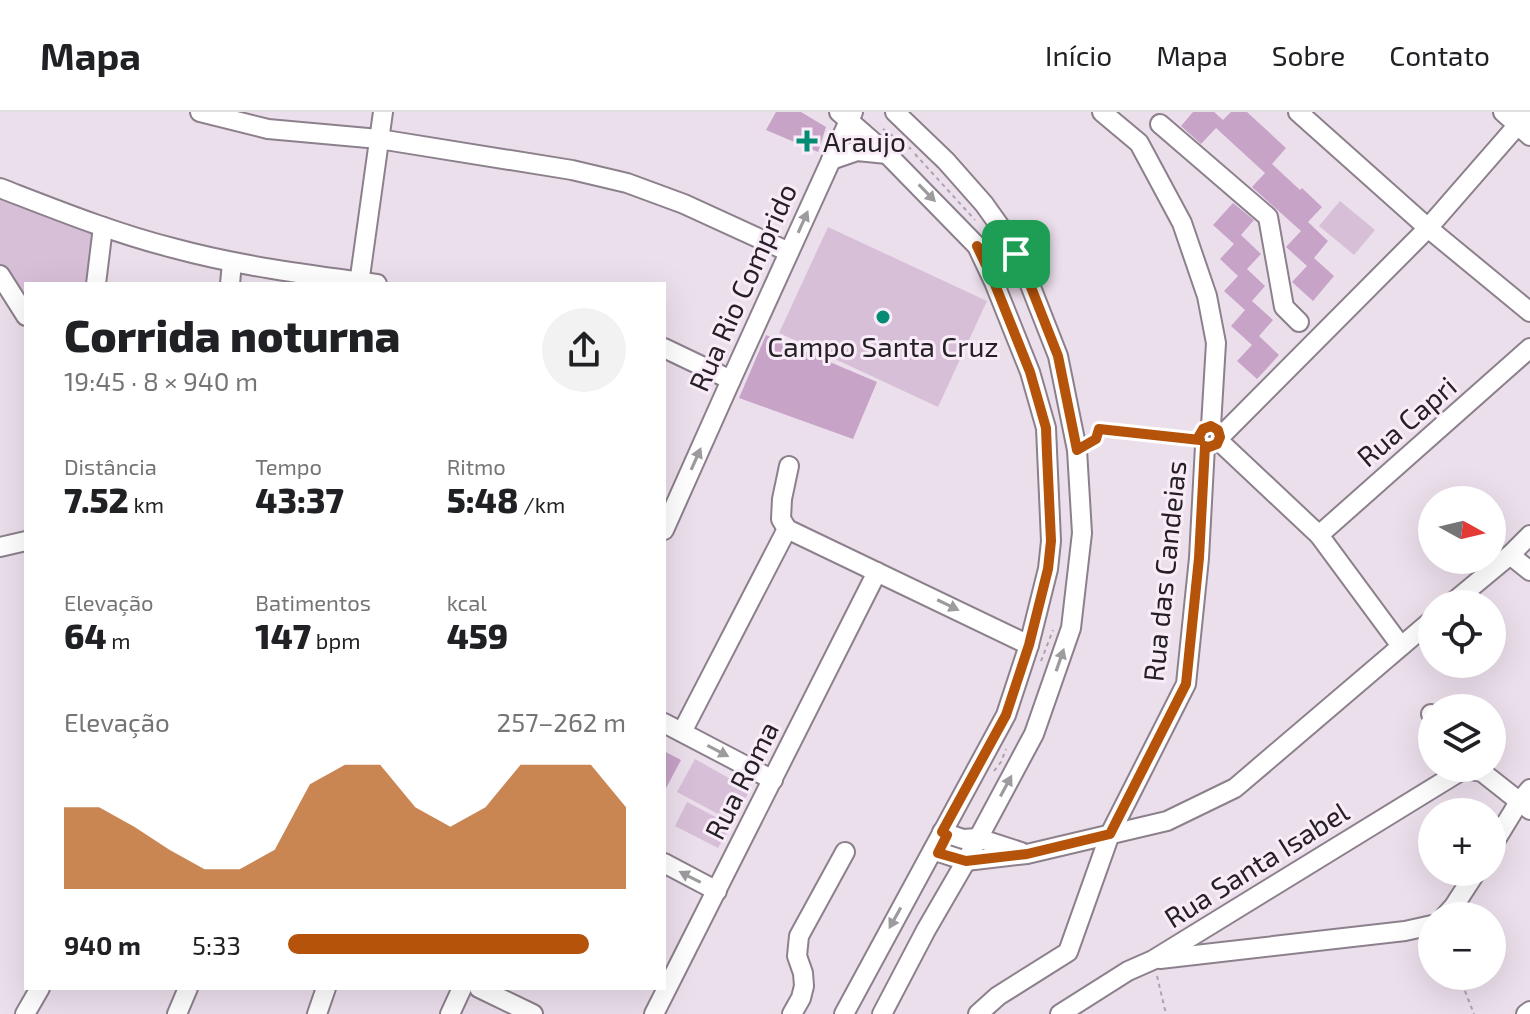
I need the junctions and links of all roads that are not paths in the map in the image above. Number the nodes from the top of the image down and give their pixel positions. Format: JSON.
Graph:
{"nodes":[{"id":1,"x":200,"y":112,"type":"edge"},
{"id":2,"x":383,"y":112,"type":"edge"},
{"id":3,"x":895,"y":112,"type":"edge"},
{"id":4,"x":1102,"y":112,"type":"edge"},
{"id":5,"x":1298,"y":112,"type":"edge"},
{"id":6,"x":1503,"y":112,"type":"edge"},
{"id":7,"x":847,"y":115,"type":"edge"},
{"id":8,"x":1165,"y":118,"type":"edge"},
{"id":9,"x":1525,"y":124,"type":"edge"},
{"id":10,"x":379,"y":139,"type":"junction"},
{"id":11,"x":1139,"y":143,"type":"junction"},
{"id":12,"x":887,"y":154,"type":"junction"},
{"id":13,"x":831,"y":160,"type":"junction"},
{"id":14,"x":0,"y":188,"type":"edge"},
{"id":15,"x":103,"y":227,"type":"junction"},
{"id":16,"x":1428,"y":228,"type":"junction"},
{"id":17,"x":977,"y":246,"type":"junction"},
{"id":18,"x":1016,"y":249,"type":"junction"},
{"id":19,"x":789,"y":252,"type":"junction"},
{"id":20,"x":232,"y":262,"type":"junction"},
{"id":21,"x":0,"y":275,"type":"edge"},
{"id":22,"x":96,"y":282,"type":"edge"},
{"id":23,"x":230,"y":282,"type":"edge"},
{"id":24,"x":359,"y":282,"type":"edge"},
{"id":25,"x":365,"y":282,"type":"edge"},
{"id":26,"x":1530,"y":312,"type":"edge"},
{"id":27,"x":24,"y":313,"type":"edge"},
{"id":28,"x":1299,"y":322,"type":"dead end"},
{"id":29,"x":1530,"y":348,"type":"edge"},
{"id":30,"x":666,"y":349,"type":"edge"},
{"id":31,"x":731,"y":380,"type":"junction"},
{"id":32,"x":1211,"y":438,"type":"junction"},
{"id":33,"x":789,"y":466,"type":"dead end"},
{"id":34,"x":672,"y":491,"type":"edge"},
{"id":35,"x":666,"y":520,"type":"edge"},
{"id":36,"x":787,"y":529,"type":"junction"},
{"id":37,"x":1319,"y":535,"type":"junction"},
{"id":38,"x":1530,"y":535,"type":"edge"},
{"id":39,"x":24,"y":541,"type":"edge"},
{"id":40,"x":0,"y":547,"type":"edge"},
{"id":41,"x":1510,"y":555,"type":"junction"},
{"id":42,"x":1530,"y":571,"type":"edge"},
{"id":43,"x":877,"y":572,"type":"junction"},
{"id":44,"x":1468,"y":590,"type":"edge"},
{"id":45,"x":1418,"y":632,"type":"edge"},
{"id":46,"x":1401,"y":646,"type":"junction"},
{"id":47,"x":1036,"y":651,"type":"junction"},
{"id":48,"x":666,"y":724,"type":"edge"},
{"id":49,"x":682,"y":732,"type":"junction"},
{"id":50,"x":773,"y":780,"type":"junction"},
{"id":51,"x":1443,"y":782,"type":"edge"},
{"id":52,"x":1499,"y":782,"type":"edge"},
{"id":53,"x":1526,"y":800,"type":"edge"},
{"id":54,"x":1506,"y":827,"type":"edge"},
{"id":55,"x":942,"y":832,"type":"junction"},
{"id":56,"x":1110,"y":834,"type":"junction"},
{"id":57,"x":978,"y":838,"type":"junction"},
{"id":58,"x":933,"y":850,"type":"junction"},
{"id":59,"x":845,"y":852,"type":"dead end"},
{"id":60,"x":1027,"y":854,"type":"junction"},
{"id":61,"x":966,"y":861,"type":"junction"},
{"id":62,"x":666,"y":864,"type":"edge"},
{"id":63,"x":717,"y":891,"type":"junction"},
{"id":64,"x":1418,"y":928,"type":"edge"},
{"id":65,"x":1153,"y":960,"type":"junction"},
{"id":66,"x":39,"y":990,"type":"edge"},
{"id":67,"x":187,"y":990,"type":"edge"},
{"id":68,"x":325,"y":990,"type":"edge"},
{"id":69,"x":461,"y":990,"type":"edge"},
{"id":70,"x":483,"y":990,"type":"edge"},
{"id":71,"x":25,"y":1014,"type":"edge"},
{"id":72,"x":177,"y":1014,"type":"edge"},
{"id":73,"x":317,"y":1014,"type":"edge"},
{"id":74,"x":450,"y":1014,"type":"edge"},
{"id":75,"x":533,"y":1014,"type":"edge"},
{"id":76,"x":654,"y":1014,"type":"edge"},
{"id":77,"x":792,"y":1014,"type":"edge"},
{"id":78,"x":844,"y":1014,"type":"edge"},
{"id":79,"x":882,"y":1014,"type":"edge"},
{"id":80,"x":978,"y":1014,"type":"edge"},
{"id":81,"x":1060,"y":1014,"type":"edge"}],
"edges":[{"from":1,"to":10,"type":"street"},
{"from":2,"to":10,"type":"street"},
{"from":3,"to":18,"type":"street"},
{"from":4,"to":11,"type":"street"},
{"from":5,"to":16,"type":"street"},
{"from":6,"to":9,"type":"street"},
{"from":7,"to":12,"type":"street"},
{"from":7,"to":13,"type":"street","name":"Rua Rio Comprido"},
{"from":8,"to":11,"type":"street"},
{"from":8,"to":28,"type":"street"},
{"from":9,"to":16,"type":"street"},
{"from":10,"to":19,"type":"street"},
{"from":10,"to":25,"type":"street"},
{"from":11,"to":32,"type":"street","name":"Rua das Candeias"},
{"from":12,"to":13,"type":"street"},
{"from":12,"to":17,"type":"street","one_way":true},
{"from":19,"to":13,"type":"street","name":"Rua Rio Comprido","one_way":true},
{"from":14,"to":15,"type":"street"},
{"from":15,"to":20,"type":"street"},
{"from":15,"to":22,"type":"street"},
{"from":16,"to":26,"type":"street"},
{"from":16,"to":32,"type":"street"},
{"from":17,"to":18,"type":"street"},
{"from":17,"to":47,"type":"street"},
{"from":57,"to":18,"type":"street","one_way":true},
{"from":19,"to":31,"type":"street","name":"Rua Rio Comprido"},
{"from":20,"to":23,"type":"street"},
{"from":20,"to":24,"type":"street"},
{"from":21,"to":27,"type":"street"},
{"from":29,"to":37,"type":"street","name":"Rua Capri"},
{"from":30,"to":31,"type":"street"},
{"from":34,"to":31,"type":"street","name":"Rua Rio Comprido","one_way":true},
{"from":32,"to":37,"type":"street"},
{"from":32,"to":56,"type":"street","name":"Rua das Candeias"},
{"from":33,"to":36,"type":"street"},
{"from":34,"to":35,"type":"street","name":"Rua Rio Comprido"},
{"from":36,"to":43,"type":"street"},
{"from":36,"to":49,"type":"street"},
{"from":37,"to":46,"type":"street"},
{"from":38,"to":41,"type":"street"},
{"from":39,"to":40,"type":"street"},
{"from":41,"to":42,"type":"street"},
{"from":41,"to":44,"type":"street"},
{"from":43,"to":47,"type":"street","one_way":true},
{"from":43,"to":50,"type":"street","name":"Rua Roma"},
{"from":45,"to":46,"type":"street"},
{"from":46,"to":56,"type":"street"},
{"from":47,"to":55,"type":"street"},
{"from":48,"to":49,"type":"street"},
{"from":49,"to":50,"type":"street","one_way":true},
{"from":50,"to":63,"type":"street","name":"Rua Roma"},
{"from":51,"to":65,"type":"street","name":"Rua Santa Isabel"},
{"from":52,"to":53,"type":"street"},
{"from":53,"to":54,"type":"street"},
{"from":55,"to":57,"type":"street"},
{"from":55,"to":58,"type":"street"},
{"from":56,"to":60,"type":"street"},
{"from":56,"to":80,"type":"street","name":"Rua das Candeias"},
{"from":57,"to":60,"type":"street"},
{"from":57,"to":61,"type":"street"},
{"from":58,"to":61,"type":"street"},
{"from":58,"to":78,"type":"street","one_way":true},
{"from":59,"to":77,"type":"street"},
{"from":60,"to":61,"type":"street"},
{"from":61,"to":79,"type":"street"},
{"from":63,"to":62,"type":"street","one_way":true},
{"from":63,"to":76,"type":"street","name":"Rua Roma"},
{"from":64,"to":65,"type":"street"},
{"from":65,"to":81,"type":"street","name":"Rua Santa Isabel"},
{"from":66,"to":71,"type":"street"},
{"from":67,"to":72,"type":"street"},
{"from":68,"to":73,"type":"street"},
{"from":69,"to":74,"type":"street"},
{"from":70,"to":75,"type":"street"}]}
